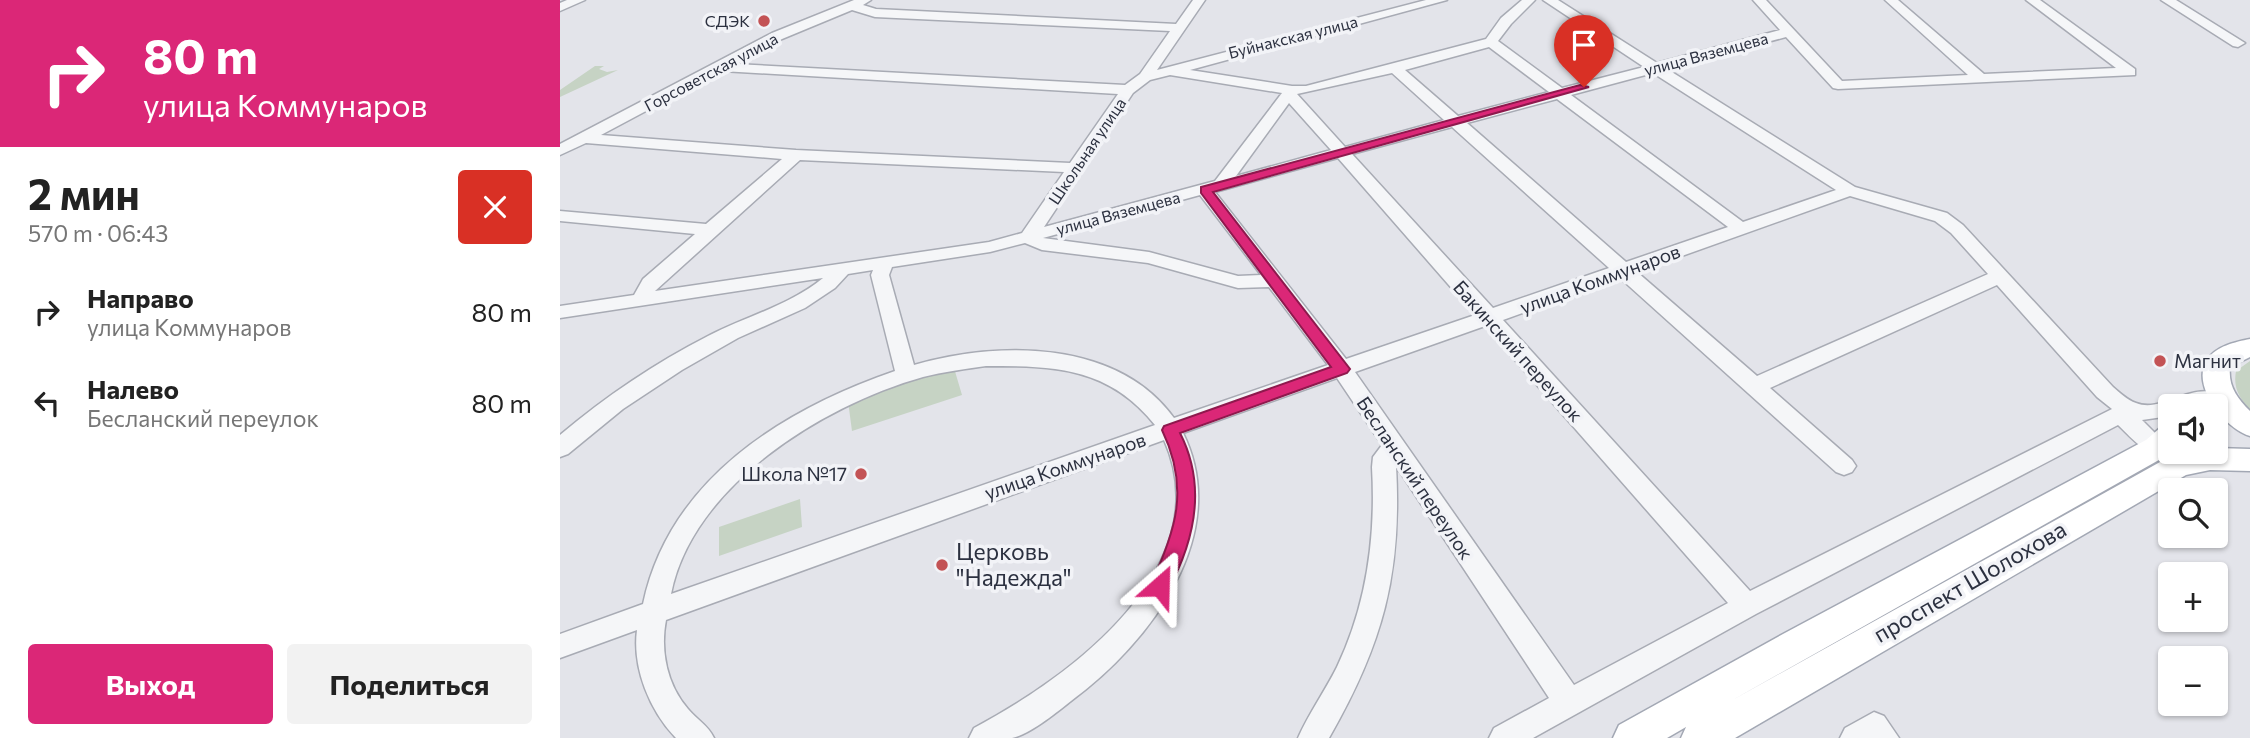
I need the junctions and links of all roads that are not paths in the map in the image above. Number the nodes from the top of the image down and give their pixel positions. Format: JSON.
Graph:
{"nodes":[{"id":1,"x":579,"y":0,"type":"edge"},
{"id":2,"x":864,"y":0,"type":"edge"},
{"id":3,"x":1199,"y":0,"type":"edge"},
{"id":4,"x":1441,"y":0,"type":"edge"},
{"id":5,"x":1529,"y":0,"type":"edge"},
{"id":6,"x":1549,"y":0,"type":"edge"},
{"id":7,"x":1759,"y":0,"type":"edge"},
{"id":8,"x":1891,"y":0,"type":"edge"},
{"id":9,"x":2032,"y":0,"type":"edge"},
{"id":10,"x":2167,"y":0,"type":"edge"},
{"id":11,"x":850,"y":5,"type":"junction"},
{"id":12,"x":560,"y":7,"type":"edge"},
{"id":13,"x":1179,"y":28,"type":"junction"},
{"id":14,"x":1788,"y":32,"type":"junction"},
{"id":15,"x":1490,"y":42,"type":"junction"},
{"id":16,"x":2238,"y":43,"type":"dead end"},
{"id":17,"x":722,"y":67,"type":"junction"},
{"id":18,"x":1656,"y":67,"type":"junction"},
{"id":19,"x":1395,"y":68,"type":"junction"},
{"id":20,"x":1166,"y":69,"type":"junction"},
{"id":21,"x":1145,"y":77,"type":"junction"},
{"id":22,"x":1980,"y":78,"type":"junction"},
{"id":23,"x":1128,"y":90,"type":"junction"},
{"id":24,"x":1291,"y":92,"type":"junction"},
{"id":25,"x":1560,"y":94,"type":"junction"},
{"id":26,"x":1455,"y":122,"type":"junction"},
{"id":27,"x":585,"y":138,"type":"junction"},
{"id":28,"x":560,"y":150,"type":"edge"},
{"id":29,"x":1343,"y":152,"type":"junction"},
{"id":30,"x":796,"y":155,"type":"junction"},
{"id":31,"x":1077,"y":168,"type":"junction"},
{"id":32,"x":1213,"y":188,"type":"junction"},
{"id":33,"x":1849,"y":191,"type":"junction"},
{"id":34,"x":560,"y":216,"type":"edge"},
{"id":35,"x":1741,"y":229,"type":"junction"},
{"id":36,"x":710,"y":230,"type":"junction"},
{"id":37,"x":1028,"y":237,"type":"junction"},
{"id":38,"x":885,"y":263,"type":"junction"},
{"id":39,"x":1623,"y":270,"type":"junction"},
{"id":40,"x":841,"y":271,"type":"junction"},
{"id":41,"x":2000,"y":276,"type":"junction"},
{"id":42,"x":1275,"y":281,"type":"junction"},
{"id":43,"x":640,"y":299,"type":"junction"},
{"id":44,"x":560,"y":312,"type":"edge"},
{"id":45,"x":1488,"y":318,"type":"junction"},
{"id":46,"x":2250,"y":348,"type":"edge"},
{"id":47,"x":1342,"y":369,"type":"junction"},
{"id":48,"x":905,"y":372,"type":"junction"},
{"id":49,"x":1754,"y":386,"type":"junction"},
{"id":50,"x":2211,"y":394,"type":"edge"},
{"id":51,"x":2228,"y":406,"type":"edge"},
{"id":52,"x":2158,"y":410,"type":"edge"},
{"id":53,"x":2124,"y":413,"type":"junction"},
{"id":54,"x":2249,"y":426,"type":"edge"},
{"id":55,"x":1170,"y":430,"type":"junction"},
{"id":56,"x":2158,"y":436,"type":"edge"},
{"id":57,"x":2158,"y":443,"type":"edge"},
{"id":58,"x":560,"y":448,"type":"edge"},
{"id":59,"x":1393,"y":448,"type":"junction"},
{"id":60,"x":2250,"y":460,"type":"edge"},
{"id":61,"x":1844,"y":466,"type":"dead end"},
{"id":62,"x":1747,"y":606,"type":"junction"},
{"id":63,"x":651,"y":613,"type":"junction"},
{"id":64,"x":560,"y":646,"type":"edge"},
{"id":65,"x":1569,"y":703,"type":"junction"},
{"id":66,"x":699,"y":738,"type":"edge"},
{"id":67,"x":984,"y":738,"type":"edge"},
{"id":68,"x":1313,"y":738,"type":"edge"},
{"id":69,"x":1504,"y":738,"type":"edge"},
{"id":70,"x":1632,"y":738,"type":"edge"},
{"id":71,"x":1700,"y":738,"type":"edge"}],
"edges":[{"from":1,"to":12,"type":"street"},
{"from":2,"to":11,"type":"street","name":"Горсоветская улица"},
{"from":3,"to":13,"type":"street","name":"Школьная улица"},
{"from":4,"to":20,"type":"street","name":"Буйнакская улица"},
{"from":5,"to":15,"type":"street"},
{"from":6,"to":18,"type":"street"},
{"from":7,"to":14,"type":"street"},
{"from":8,"to":22,"type":"street"},
{"from":9,"to":22,"type":"street"},
{"from":10,"to":16,"type":"street"},
{"from":11,"to":13,"type":"street"},
{"from":11,"to":17,"type":"street","name":"Горсоветская улица"},
{"from":13,"to":21,"type":"street","name":"Школьная улица"},
{"from":14,"to":18,"type":"street","name":"улица Вяземцева"},
{"from":14,"to":22,"type":"street"},
{"from":15,"to":19,"type":"street"},
{"from":15,"to":25,"type":"street"},
{"from":17,"to":23,"type":"street"},
{"from":17,"to":27,"type":"street","name":"Горсоветская улица"},
{"from":18,"to":25,"type":"street","name":"улица Вяземцева"},
{"from":18,"to":33,"type":"street"},
{"from":19,"to":24,"type":"street"},
{"from":19,"to":26,"type":"street"},
{"from":20,"to":21,"type":"street","name":"Буйнакская улица"},
{"from":20,"to":24,"type":"street"},
{"from":21,"to":23,"type":"street","name":"Школьная улица"},
{"from":23,"to":31,"type":"street","name":"Школьная улица"},
{"from":24,"to":29,"type":"street","name":"Бакинский переулок"},
{"from":24,"to":32,"type":"street"},
{"from":25,"to":26,"type":"street","name":"улица Вяземцева"},
{"from":25,"to":35,"type":"street"},
{"from":26,"to":29,"type":"street","name":"улица Вяземцева"},
{"from":26,"to":39,"type":"street"},
{"from":27,"to":28,"type":"street","name":"Горсоветская улица"},
{"from":27,"to":30,"type":"street"},
{"from":29,"to":32,"type":"street","name":"улица Вяземцева"},
{"from":29,"to":45,"type":"street","name":"Бакинский переулок"},
{"from":30,"to":31,"type":"street"},
{"from":30,"to":36,"type":"street"},
{"from":31,"to":37,"type":"street","name":"Школьная улица"},
{"from":32,"to":37,"type":"street","name":"улица Вяземцева"},
{"from":32,"to":42,"type":"street","name":"Бесланский переулок"},
{"from":33,"to":35,"type":"street","name":"улица Коммунаров"},
{"from":33,"to":41,"type":"street"},
{"from":34,"to":36,"type":"street"},
{"from":35,"to":39,"type":"street","name":"улица Коммунаров"},
{"from":36,"to":43,"type":"street"},
{"from":37,"to":38,"type":"street","name":"улица Вяземцева"},
{"from":37,"to":42,"type":"street"},
{"from":38,"to":40,"type":"street","name":"улица Вяземцева"},
{"from":38,"to":48,"type":"street"},
{"from":39,"to":45,"type":"street","name":"улица Коммунаров"},
{"from":39,"to":49,"type":"street"},
{"from":40,"to":43,"type":"street","name":"улица Вяземцева"},
{"from":40,"to":58,"type":"street"},
{"from":41,"to":49,"type":"street"},
{"from":41,"to":53,"type":"street"},
{"from":42,"to":47,"type":"street","name":"Бесланский переулок"},
{"from":43,"to":44,"type":"street","name":"улица Вяземцева"},
{"from":45,"to":47,"type":"street","name":"улица Коммунаров"},
{"from":45,"to":62,"type":"street","name":"Бакинский переулок"},
{"from":46,"to":50,"type":"main road"},
{"from":47,"to":55,"type":"street","name":"улица Коммунаров"},
{"from":47,"to":59,"type":"street","name":"Бесланский переулок"},
{"from":48,"to":55,"type":"street"},
{"from":48,"to":63,"type":"street"},
{"from":49,"to":61,"type":"street"},
{"from":51,"to":54,"type":"main road"},
{"from":52,"to":53,"type":"street"},
{"from":53,"to":56,"type":"street"},
{"from":53,"to":62,"type":"street"},
{"from":55,"to":63,"type":"street","name":"улица Коммунаров"},
{"from":55,"to":67,"type":"street"},
{"from":57,"to":70,"type":"main road","name":"проспект Шолохова"},
{"from":59,"to":65,"type":"street","name":"Бесланский переулок"},
{"from":59,"to":68,"type":"street"},
{"from":60,"to":71,"type":"main road","name":"проспект Шолохова"},
{"from":62,"to":65,"type":"street"},
{"from":63,"to":64,"type":"street","name":"улица Коммунаров"},
{"from":63,"to":66,"type":"street"},
{"from":65,"to":69,"type":"street"}]}
